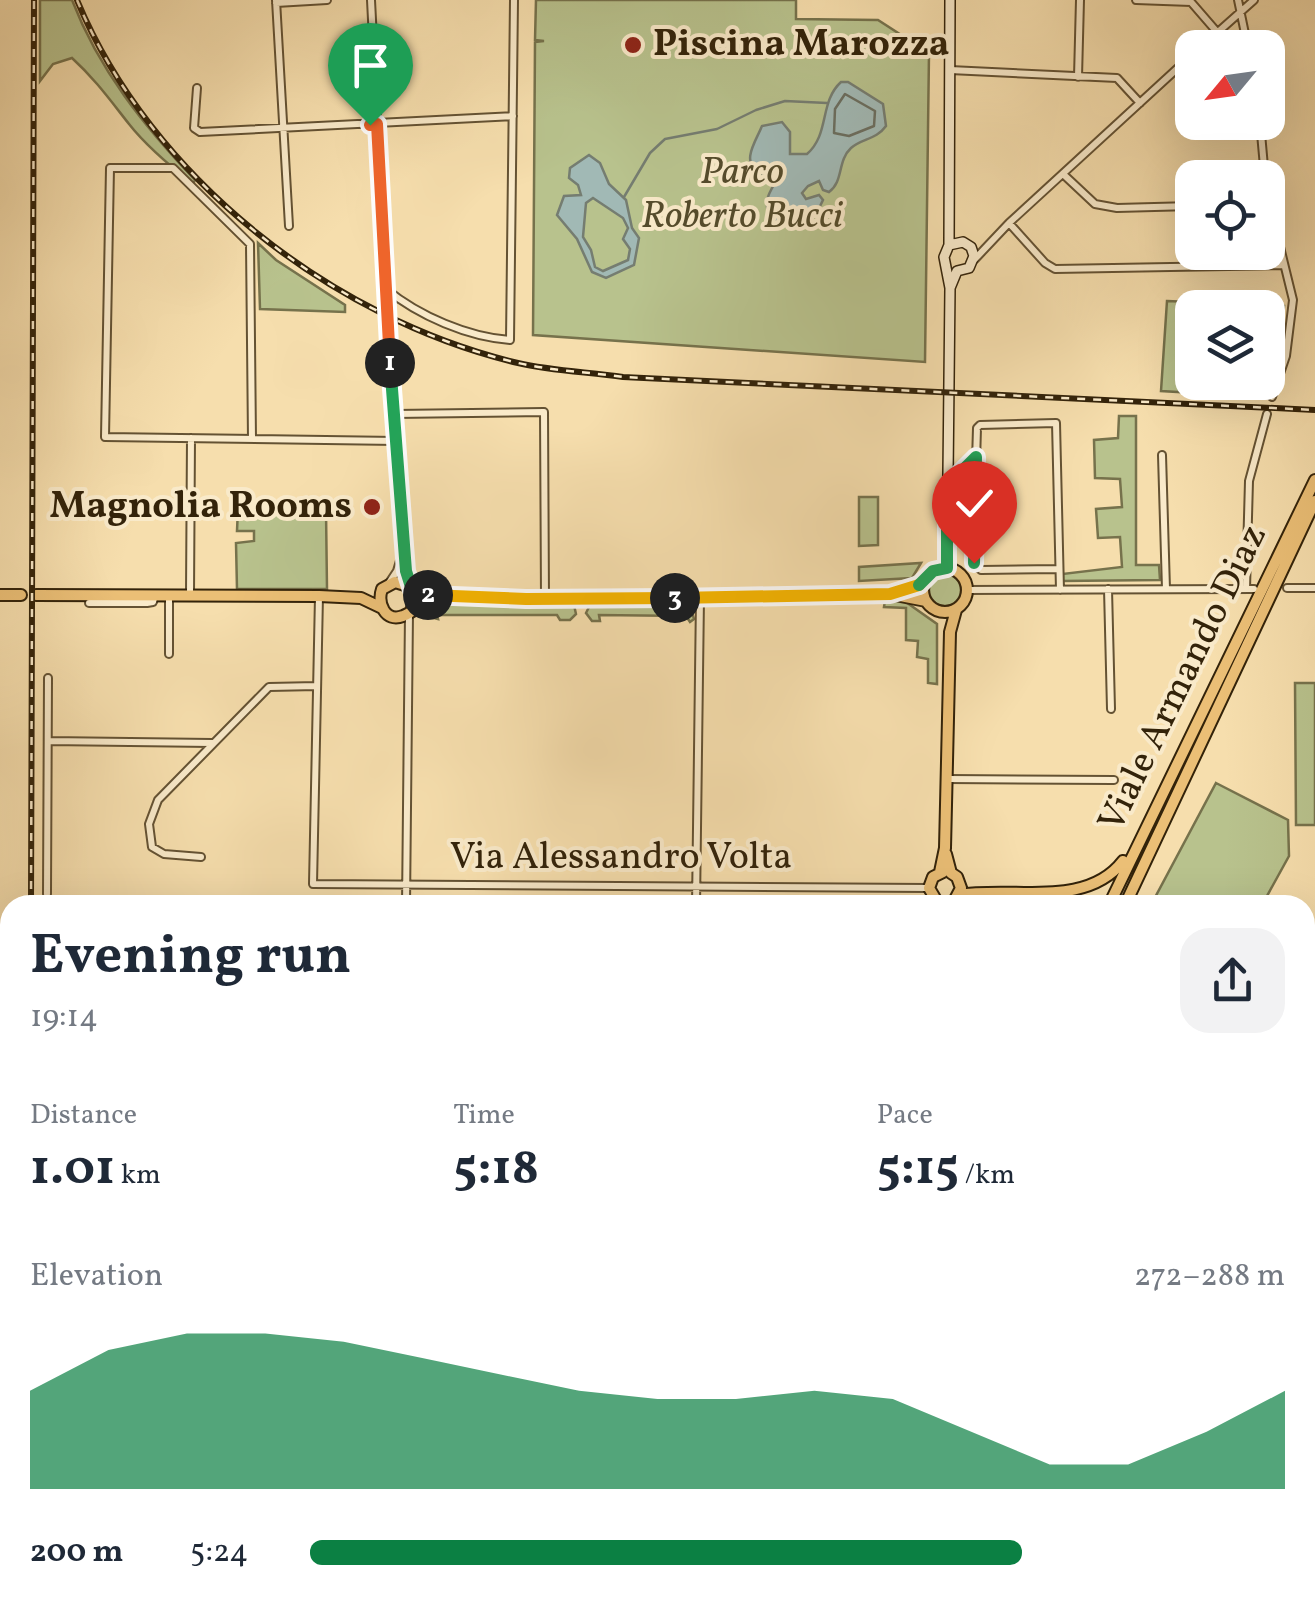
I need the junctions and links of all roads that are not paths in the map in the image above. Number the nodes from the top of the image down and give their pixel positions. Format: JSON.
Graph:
{"nodes":[{"id":1,"x":328,"y":0,"type":"edge"},
{"id":2,"x":371,"y":0,"type":"edge"},
{"id":3,"x":514,"y":0,"type":"edge"},
{"id":4,"x":950,"y":0,"type":"edge"},
{"id":5,"x":1080,"y":0,"type":"edge"},
{"id":6,"x":1136,"y":0,"type":"edge"},
{"id":7,"x":1238,"y":0,"type":"edge"},
{"id":8,"x":1254,"y":0,"type":"edge"},
{"id":9,"x":276,"y":1,"type":"edge"},
{"id":10,"x":1240,"y":12,"type":"junction"},
{"id":11,"x":1215,"y":30,"type":"edge"},
{"id":12,"x":1219,"y":30,"type":"edge"},
{"id":13,"x":1244,"y":30,"type":"edge"},
{"id":14,"x":949,"y":70,"type":"junction"},
{"id":15,"x":1175,"y":71,"type":"edge"},
{"id":16,"x":1078,"y":77,"type":"junction"},
{"id":17,"x":197,"y":88,"type":"dead end"},
{"id":18,"x":1140,"y":103,"type":"junction"},
{"id":19,"x":513,"y":116,"type":"junction"},
{"id":20,"x":377,"y":124,"type":"junction"},
{"id":21,"x":284,"y":128,"type":"junction"},
{"id":22,"x":1063,"y":174,"type":"junction"},
{"id":23,"x":1175,"y":206,"type":"edge"},
{"id":24,"x":1009,"y":223,"type":"junction"},
{"id":25,"x":290,"y":226,"type":"dead end"},
{"id":26,"x":954,"y":243,"type":"junction"},
{"id":27,"x":971,"y":247,"type":"junction"},
{"id":28,"x":982,"y":250,"type":"junction"},
{"id":29,"x":974,"y":260,"type":"junction"},
{"id":30,"x":1175,"y":267,"type":"edge"},
{"id":31,"x":952,"y":269,"type":"junction"},
{"id":32,"x":1284,"y":270,"type":"edge"},
{"id":33,"x":386,"y":290,"type":"junction"},
{"id":34,"x":1285,"y":359,"type":"edge"},
{"id":35,"x":395,"y":414,"type":"junction"},
{"id":36,"x":1267,"y":414,"type":"dead end"},
{"id":37,"x":191,"y":438,"type":"junction"},
{"id":38,"x":252,"y":439,"type":"junction"},
{"id":39,"x":397,"y":441,"type":"junction"},
{"id":40,"x":1162,"y":455,"type":"dead end"},
{"id":41,"x":976,"y":457,"type":"junction"},
{"id":42,"x":1315,"y":480,"type":"edge"},
{"id":43,"x":947,"y":486,"type":"junction"},
{"id":44,"x":1315,"y":502,"type":"edge"},
{"id":45,"x":403,"y":548,"type":"junction"},
{"id":46,"x":947,"y":568,"type":"junction"},
{"id":47,"x":1059,"y":569,"type":"junction"},
{"id":48,"x":924,"y":582,"type":"junction"},
{"id":49,"x":385,"y":587,"type":"junction"},
{"id":50,"x":1286,"y":588,"type":"dead end"},
{"id":51,"x":1315,"y":588,"type":"edge"},
{"id":52,"x":1108,"y":589,"type":"junction"},
{"id":53,"x":1166,"y":589,"type":"junction"},
{"id":54,"x":411,"y":590,"type":"junction"},
{"id":55,"x":968,"y":590,"type":"junction"},
{"id":56,"x":1060,"y":590,"type":"junction"},
{"id":57,"x":169,"y":594,"type":"junction"},
{"id":58,"x":890,"y":594,"type":"junction"},
{"id":59,"x":0,"y":595,"type":"edge"},
{"id":60,"x":21,"y":595,"type":"dead end"},
{"id":61,"x":155,"y":595,"type":"junction"},
{"id":62,"x":190,"y":595,"type":"junction"},
{"id":63,"x":36,"y":596,"type":"dead end"},
{"id":64,"x":318,"y":596,"type":"junction"},
{"id":65,"x":442,"y":597,"type":"junction"},
{"id":66,"x":361,"y":598,"type":"junction"},
{"id":67,"x":700,"y":598,"type":"junction"},
{"id":68,"x":544,"y":599,"type":"junction"},
{"id":69,"x":926,"y":601,"type":"junction"},
{"id":70,"x":89,"y":603,"type":"dead end"},
{"id":71,"x":411,"y":610,"type":"junction"},
{"id":72,"x":956,"y":610,"type":"junction"},
{"id":73,"x":385,"y":612,"type":"junction"},
{"id":74,"x":941,"y":612,"type":"junction"},
{"id":75,"x":950,"y":632,"type":"junction"},
{"id":76,"x":406,"y":640,"type":"junction"},
{"id":77,"x":1239,"y":651,"type":"junction"},
{"id":78,"x":169,"y":654,"type":"dead end"},
{"id":79,"x":48,"y":678,"type":"dead end"},
{"id":80,"x":317,"y":686,"type":"junction"},
{"id":81,"x":1111,"y":709,"type":"dead end"},
{"id":82,"x":48,"y":741,"type":"junction"},
{"id":83,"x":214,"y":743,"type":"junction"},
{"id":84,"x":946,"y":779,"type":"junction"},
{"id":85,"x":1114,"y":780,"type":"dead end"},
{"id":86,"x":1136,"y":844,"type":"junction"},
{"id":87,"x":201,"y":857,"type":"dead end"},
{"id":88,"x":945,"y":873,"type":"junction"},
{"id":89,"x":406,"y":885,"type":"junction"},
{"id":90,"x":696,"y":886,"type":"junction"},
{"id":91,"x":929,"y":888,"type":"junction"},
{"id":92,"x":47,"y":894,"type":"dead end"},
{"id":93,"x":406,"y":895,"type":"edge"},
{"id":94,"x":696,"y":895,"type":"edge"},
{"id":95,"x":931,"y":895,"type":"edge"},
{"id":96,"x":955,"y":895,"type":"edge"},
{"id":97,"x":965,"y":895,"type":"edge"},
{"id":98,"x":1113,"y":895,"type":"edge"},
{"id":99,"x":1129,"y":895,"type":"edge"}],
"edges":[{"from":1,"to":9,"type":"street"},
{"from":2,"to":20,"type":"street"},
{"from":3,"to":19,"type":"street"},
{"from":4,"to":14,"type":"main road"},
{"from":5,"to":16,"type":"street"},
{"from":6,"to":11,"type":"street"},
{"from":7,"to":10,"type":"street"},
{"from":8,"to":10,"type":"street"},
{"from":9,"to":21,"type":"street"},
{"from":10,"to":12,"type":"street"},
{"from":10,"to":13,"type":"street"},
{"from":14,"to":16,"type":"street"},
{"from":14,"to":26,"type":"main road"},
{"from":15,"to":18,"type":"street"},
{"from":16,"to":18,"type":"street"},
{"from":17,"to":21,"type":"street"},
{"from":18,"to":22,"type":"street"},
{"from":19,"to":20,"type":"street"},
{"from":19,"to":33,"type":"street"},
{"from":20,"to":21,"type":"street"},
{"from":20,"to":33,"type":"street"},
{"from":21,"to":25,"type":"street"},
{"from":22,"to":23,"type":"street"},
{"from":22,"to":24,"type":"street"},
{"from":24,"to":28,"type":"street"},
{"from":24,"to":30,"type":"street"},
{"from":26,"to":27,"type":"main road"},
{"from":26,"to":31,"type":"main road"},
{"from":27,"to":28,"type":"street"},
{"from":27,"to":29,"type":"main road"},
{"from":28,"to":29,"type":"street"},
{"from":29,"to":31,"type":"main road"},
{"from":31,"to":43,"type":"main road"},
{"from":32,"to":34,"type":"street"},
{"from":33,"to":35,"type":"street"},
{"from":35,"to":39,"type":"street"},
{"from":35,"to":68,"type":"street"},
{"from":36,"to":53,"type":"street"},
{"from":37,"to":38,"type":"street"},
{"from":37,"to":38,"type":"street"},
{"from":37,"to":62,"type":"street"},
{"from":38,"to":39,"type":"street"},
{"from":39,"to":45,"type":"street"},
{"from":40,"to":53,"type":"street"},
{"from":41,"to":43,"type":"street"},
{"from":41,"to":47,"type":"street"},
{"from":41,"to":47,"type":"street"},
{"from":42,"to":77,"type":"main road","name":"Viale Armando Diaz"},
{"from":43,"to":46,"type":"main road"},
{"from":44,"to":77,"type":"main road","name":"Viale Armando Diaz"},
{"from":45,"to":49,"type":"street"},
{"from":45,"to":54,"type":"street"},
{"from":46,"to":48,"type":"main road"},
{"from":46,"to":55,"type":"main road"},
{"from":47,"to":56,"type":"street"},
{"from":48,"to":58,"type":"main road"},
{"from":48,"to":69,"type":"main road"},
{"from":49,"to":54,"type":"main road"},
{"from":49,"to":66,"type":"main road"},
{"from":49,"to":73,"type":"main road"},
{"from":50,"to":51,"type":"street"},
{"from":52,"to":53,"type":"street"},
{"from":52,"to":56,"type":"street"},
{"from":52,"to":81,"type":"street"},
{"from":54,"to":65,"type":"main road"},
{"from":54,"to":71,"type":"main road"},
{"from":55,"to":56,"type":"street"},
{"from":55,"to":72,"type":"main road"},
{"from":57,"to":61,"type":"main road"},
{"from":57,"to":62,"type":"main road"},
{"from":57,"to":78,"type":"street"},
{"from":58,"to":67,"type":"main road"},
{"from":58,"to":69,"type":"main road"},
{"from":59,"to":60,"type":"main road"},
{"from":61,"to":63,"type":"main road"},
{"from":61,"to":70,"type":"street"},
{"from":62,"to":64,"type":"main road"},
{"from":64,"to":66,"type":"main road"},
{"from":64,"to":80,"type":"street"},
{"from":65,"to":68,"type":"main road"},
{"from":65,"to":71,"type":"main road"},
{"from":66,"to":73,"type":"main road"},
{"from":67,"to":68,"type":"main road"},
{"from":67,"to":90,"type":"street"},
{"from":69,"to":74,"type":"main road"},
{"from":71,"to":73,"type":"main road"},
{"from":71,"to":76,"type":"street"},
{"from":72,"to":74,"type":"main road"},
{"from":72,"to":75,"type":"main road"},
{"from":73,"to":76,"type":"street"},
{"from":74,"to":75,"type":"main road"},
{"from":75,"to":84,"type":"main road"},
{"from":76,"to":89,"type":"street"},
{"from":77,"to":86,"type":"main road","name":"Viale Armando Diaz"},
{"from":77,"to":99,"type":"main road","name":"Viale Armando Diaz"},
{"from":79,"to":82,"type":"street"},
{"from":80,"to":83,"type":"street"},
{"from":80,"to":89,"type":"street","name":"Via Alessandro Volta"},
{"from":82,"to":83,"type":"street"},
{"from":82,"to":92,"type":"street"},
{"from":83,"to":87,"type":"street"},
{"from":84,"to":85,"type":"street"},
{"from":84,"to":88,"type":"main road"},
{"from":86,"to":97,"type":"main road"},
{"from":86,"to":98,"type":"main road","name":"Viale Armando Diaz"},
{"from":88,"to":91,"type":"main road"},
{"from":88,"to":96,"type":"main road"},
{"from":89,"to":90,"type":"street","name":"Via Alessandro Volta"},
{"from":89,"to":93,"type":"street"},
{"from":90,"to":91,"type":"street","name":"Via Alessandro Volta"},
{"from":90,"to":94,"type":"street"},
{"from":91,"to":95,"type":"main road"}]}
